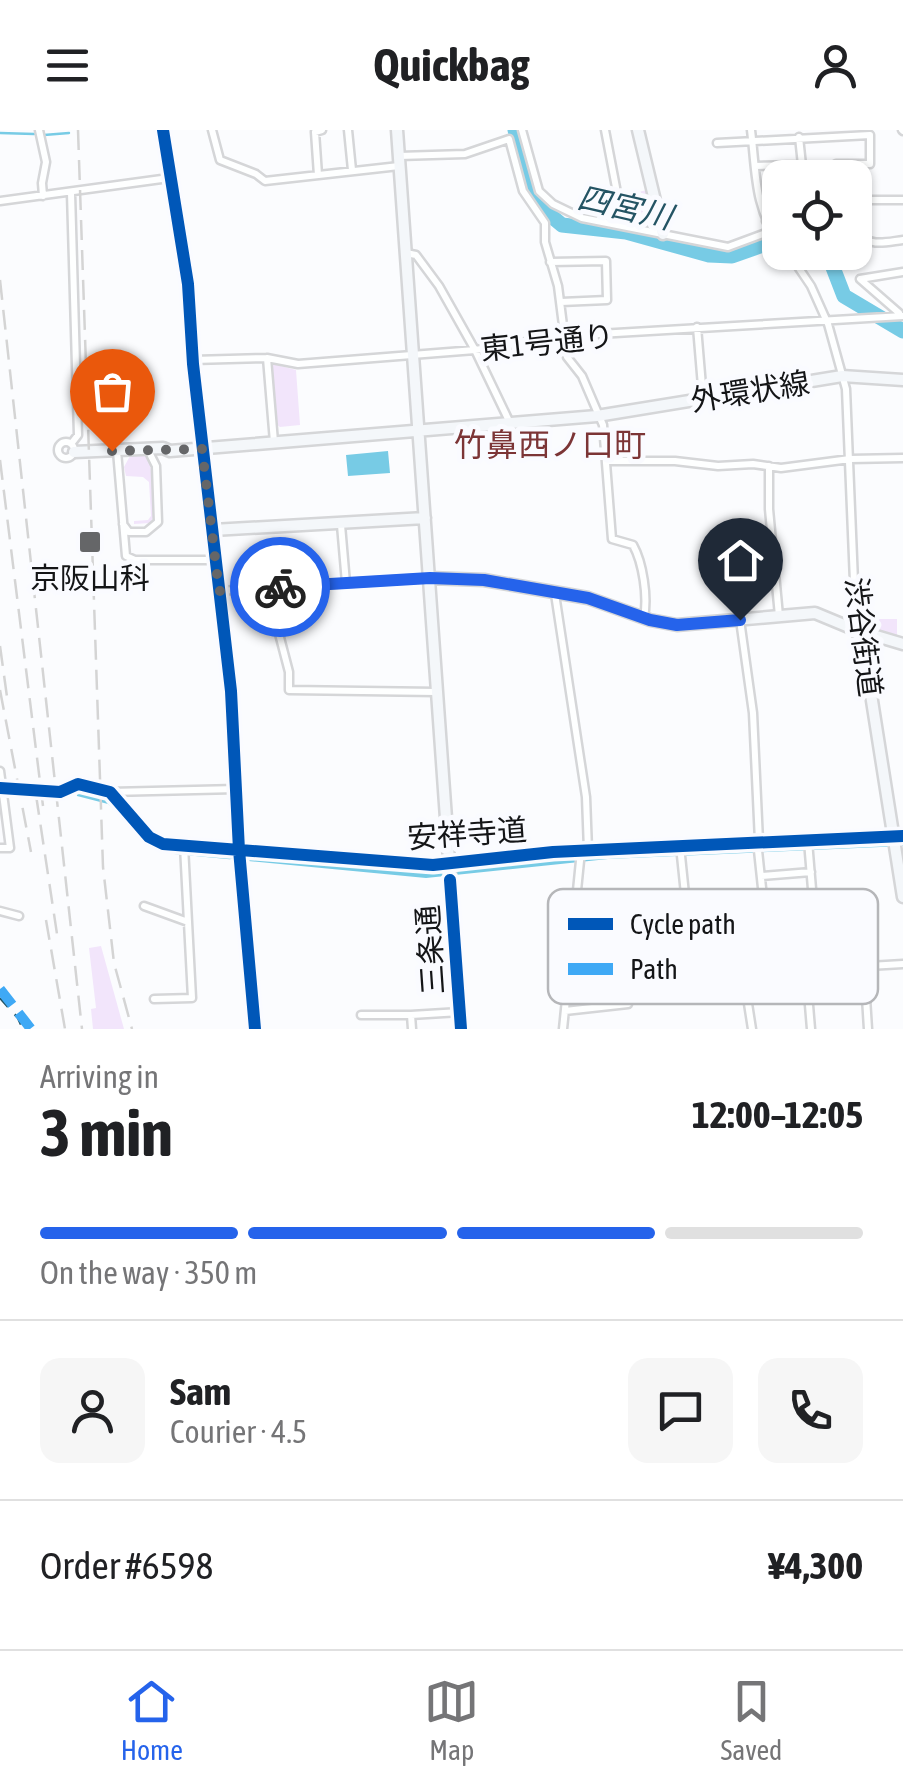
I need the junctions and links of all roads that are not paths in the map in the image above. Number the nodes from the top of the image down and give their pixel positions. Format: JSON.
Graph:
{"nodes":[{"id":1,"x":39,"y":130,"type":"edge"},
{"id":2,"x":163,"y":130,"type":"edge"},
{"id":3,"x":212,"y":130,"type":"edge"},
{"id":4,"x":322,"y":130,"type":"edge"},
{"id":5,"x":348,"y":130,"type":"edge"},
{"id":6,"x":397,"y":130,"type":"edge"},
{"id":7,"x":522,"y":130,"type":"edge"},
{"id":8,"x":605,"y":130,"type":"edge"},
{"id":9,"x":638,"y":130,"type":"edge"},
{"id":10,"x":841,"y":132,"type":"edge"},
{"id":11,"x":752,"y":135,"type":"edge"},
{"id":12,"x":799,"y":136,"type":"junction"},
{"id":13,"x":717,"y":143,"type":"dead end"},
{"id":14,"x":870,"y":160,"type":"edge"},
{"id":15,"x":400,"y":161,"type":"junction"},
{"id":16,"x":756,"y":166,"type":"junction"},
{"id":17,"x":352,"y":170,"type":"junction"},
{"id":18,"x":318,"y":176,"type":"junction"},
{"id":19,"x":169,"y":178,"type":"junction"},
{"id":20,"x":71,"y":192,"type":"junction"},
{"id":21,"x":43,"y":196,"type":"junction"},
{"id":22,"x":872,"y":200,"type":"edge"},
{"id":23,"x":903,"y":200,"type":"edge"},
{"id":24,"x":0,"y":201,"type":"edge"},
{"id":25,"x":762,"y":212,"type":"edge"},
{"id":26,"x":623,"y":224,"type":"junction"},
{"id":27,"x":664,"y":234,"type":"junction"},
{"id":28,"x":762,"y":234,"type":"edge"},
{"id":29,"x":903,"y":240,"type":"edge"},
{"id":30,"x":872,"y":244,"type":"edge"},
{"id":31,"x":406,"y":253,"type":"junction"},
{"id":32,"x":550,"y":262,"type":"junction"},
{"id":33,"x":800,"y":270,"type":"edge"},
{"id":34,"x":903,"y":272,"type":"edge"},
{"id":35,"x":561,"y":302,"type":"junction"},
{"id":36,"x":900,"y":313,"type":"edge"},
{"id":37,"x":826,"y":322,"type":"junction"},
{"id":38,"x":697,"y":327,"type":"junction"},
{"id":39,"x":565,"y":336,"type":"junction"},
{"id":40,"x":475,"y":350,"type":"junction"},
{"id":41,"x":414,"y":356,"type":"junction"},
{"id":42,"x":267,"y":358,"type":"junction"},
{"id":43,"x":192,"y":360,"type":"junction"},
{"id":44,"x":842,"y":376,"type":"junction"},
{"id":45,"x":903,"y":380,"type":"edge"},
{"id":46,"x":703,"y":398,"type":"junction"},
{"id":47,"x":597,"y":416,"type":"junction"},
{"id":48,"x":511,"y":424,"type":"junction"},
{"id":49,"x":419,"y":432,"type":"junction"},
{"id":50,"x":274,"y":442,"type":"junction"},
{"id":51,"x":72,"y":448,"type":"joint"},
{"id":52,"x":147,"y":448,"type":"junction"},
{"id":53,"x":202,"y":449,"type":"junction"},
{"id":54,"x":118,"y":451,"type":"junction"},
{"id":55,"x":170,"y":451,"type":"junction"},
{"id":56,"x":903,"y":458,"type":"edge"},
{"id":57,"x":850,"y":460,"type":"junction"},
{"id":58,"x":606,"y":461,"type":"junction"},
{"id":59,"x":156,"y":466,"type":"junction"},
{"id":60,"x":769,"y":466,"type":"junction"},
{"id":61,"x":425,"y":518,"type":"junction"},
{"id":62,"x":122,"y":524,"type":"junction"},
{"id":63,"x":340,"y":525,"type":"junction"},
{"id":64,"x":212,"y":530,"type":"junction"},
{"id":65,"x":216,"y":560,"type":"junction"},
{"id":66,"x":430,"y":578,"type":"junction"},
{"id":67,"x":346,"y":584,"type":"junction"},
{"id":68,"x":276,"y":588,"type":"junction"},
{"id":69,"x":219,"y":591,"type":"junction"},
{"id":70,"x":556,"y":594,"type":"junction"},
{"id":71,"x":779,"y":616,"type":"junction"},
{"id":72,"x":644,"y":617,"type":"junction"},
{"id":73,"x":740,"y":620,"type":"junction"},
{"id":74,"x":856,"y":630,"type":"junction"},
{"id":75,"x":903,"y":644,"type":"edge"},
{"id":76,"x":436,"y":692,"type":"junction"},
{"id":77,"x":0,"y":771,"type":"edge"},
{"id":78,"x":4,"y":788,"type":"edge"},
{"id":79,"x":238,"y":788,"type":"junction"},
{"id":80,"x":60,"y":792,"type":"tunnel mouth"},
{"id":81,"x":110,"y":792,"type":"junction"},
{"id":82,"x":808,"y":840,"type":"junction"},
{"id":83,"x":896,"y":840,"type":"edge"},
{"id":84,"x":758,"y":841,"type":"junction"},
{"id":85,"x":680,"y":845,"type":"junction"},
{"id":86,"x":0,"y":848,"type":"edge"},
{"id":87,"x":184,"y":848,"type":"junction"},
{"id":88,"x":584,"y":851,"type":"junction"},
{"id":89,"x":239,"y":856,"type":"junction"},
{"id":90,"x":449,"y":870,"type":"junction"},
{"id":91,"x":811,"y":872,"type":"junction"},
{"id":92,"x":760,"y":876,"type":"junction"},
{"id":93,"x":577,"y":889,"type":"edge"},
{"id":94,"x":684,"y":889,"type":"edge"},
{"id":95,"x":762,"y":889,"type":"edge"},
{"id":96,"x":812,"y":889,"type":"edge"},
{"id":97,"x":903,"y":897,"type":"edge"},
{"id":98,"x":144,"y":906,"type":"dead end"},
{"id":99,"x":0,"y":911,"type":"edge"},
{"id":100,"x":18,"y":916,"type":"dead end"},
{"id":101,"x":188,"y":922,"type":"junction"},
{"id":102,"x":903,"y":964,"type":"edge"},
{"id":103,"x":878,"y":965,"type":"edge"},
{"id":104,"x":154,"y":999,"type":"dead end"},
{"id":105,"x":566,"y":1004,"type":"edge"},
{"id":106,"x":628,"y":1004,"type":"dead end"},
{"id":107,"x":748,"y":1004,"type":"edge"},
{"id":108,"x":809,"y":1004,"type":"edge"},
{"id":109,"x":866,"y":1004,"type":"edge"},
{"id":110,"x":565,"y":1010,"type":"junction"},
{"id":111,"x":460,"y":1012,"type":"junction"},
{"id":112,"x":361,"y":1015,"type":"dead end"},
{"id":113,"x":411,"y":1015,"type":"junction"},
{"id":114,"x":255,"y":1029,"type":"edge"},
{"id":115,"x":412,"y":1029,"type":"edge"},
{"id":116,"x":461,"y":1029,"type":"edge"},
{"id":117,"x":564,"y":1029,"type":"edge"},
{"id":118,"x":752,"y":1029,"type":"edge"},
{"id":119,"x":811,"y":1029,"type":"edge"},
{"id":120,"x":868,"y":1029,"type":"edge"}],
"edges":[{"from":1,"to":21,"type":"street"},
{"from":2,"to":19,"type":"street"},
{"from":3,"to":18,"type":"street"},
{"from":4,"to":18,"type":"street"},
{"from":5,"to":17,"type":"street"},
{"from":6,"to":15,"type":"main road","name":"三条通"},
{"from":7,"to":26,"type":"street"},
{"from":8,"to":26,"type":"street"},
{"from":9,"to":27,"type":"main road"},
{"from":10,"to":12,"type":"street"},
{"from":10,"to":14,"type":"street"},
{"from":11,"to":12,"type":"street"},
{"from":11,"to":13,"type":"street"},
{"from":11,"to":16,"type":"street"},
{"from":12,"to":16,"type":"street"},
{"from":15,"to":17,"type":"street"},
{"from":15,"to":31,"type":"main road","name":"三条通"},
{"from":15,"to":32,"type":"street"},
{"from":16,"to":25,"type":"street"},
{"from":17,"to":18,"type":"street"},
{"from":19,"to":20,"type":"street"},
{"from":19,"to":43,"type":"street"},
{"from":20,"to":21,"type":"street"},
{"from":20,"to":51,"type":"street"},
{"from":21,"to":24,"type":"street"},
{"from":22,"to":23,"type":"street"},
{"from":26,"to":27,"type":"street"},
{"from":27,"to":28,"type":"street"},
{"from":29,"to":30,"type":"street"},
{"from":31,"to":40,"type":"street"},
{"from":31,"to":41,"type":"main road","name":"三条通"},
{"from":32,"to":35,"type":"street"},
{"from":32,"to":35,"type":"street"},
{"from":33,"to":37,"type":"street","name":"渋谷街道"},
{"from":34,"to":36,"type":"street"},
{"from":35,"to":39,"type":"street"},
{"from":36,"to":37,"type":"street","name":"東1号通り"},
{"from":37,"to":38,"type":"street","name":"東1号通り"},
{"from":37,"to":44,"type":"street","name":"渋谷街道"},
{"from":38,"to":39,"type":"street","name":"東1号通り"},
{"from":38,"to":46,"type":"street"},
{"from":39,"to":40,"type":"street","name":"東1号通り"},
{"from":39,"to":47,"type":"street"},
{"from":40,"to":41,"type":"street","name":"東1号通り"},
{"from":40,"to":48,"type":"street"},
{"from":41,"to":42,"type":"street","name":"東1号通り"},
{"from":41,"to":49,"type":"main road","name":"三条通"},
{"from":42,"to":43,"type":"street","name":"東1号通り"},
{"from":42,"to":50,"type":"street"},
{"from":43,"to":53,"type":"street"},
{"from":44,"to":45,"type":"main road","name":"外環状線"},
{"from":44,"to":46,"type":"main road","name":"外環状線"},
{"from":44,"to":57,"type":"street","name":"渋谷街道"},
{"from":46,"to":47,"type":"main road","name":"外環状線"},
{"from":47,"to":48,"type":"main road","name":"外環状線"},
{"from":47,"to":58,"type":"street"},
{"from":48,"to":49,"type":"main road","name":"外環状線"},
{"from":49,"to":50,"type":"main road","name":"外環状線"},
{"from":49,"to":61,"type":"main road","name":"三条通"},
{"from":50,"to":53,"type":"main road","name":"外環状線"},
{"from":51,"to":54,"type":"main road","name":"外環状線"},
{"from":52,"to":54,"type":"main road","name":"外環状線"},
{"from":52,"to":55,"type":"main road","name":"外環状線"},
{"from":52,"to":59,"type":"street"},
{"from":53,"to":55,"type":"main road","name":"外環状線"},
{"from":53,"to":64,"type":"street"},
{"from":54,"to":62,"type":"street"},
{"from":55,"to":59,"type":"street"},
{"from":56,"to":57,"type":"street"},
{"from":57,"to":60,"type":"street"},
{"from":57,"to":74,"type":"street","name":"渋谷街道"},
{"from":58,"to":60,"type":"street"},
{"from":58,"to":72,"type":"street"},
{"from":59,"to":62,"type":"street"},
{"from":60,"to":71,"type":"street"},
{"from":61,"to":63,"type":"main road"},
{"from":61,"to":66,"type":"main road","name":"三条通"},
{"from":62,"to":65,"type":"street"},
{"from":63,"to":64,"type":"main road"},
{"from":63,"to":67,"type":"street"},
{"from":64,"to":65,"type":"street"},
{"from":65,"to":69,"type":"street"},
{"from":66,"to":67,"type":"street"},
{"from":66,"to":70,"type":"main road"},
{"from":66,"to":76,"type":"main road","name":"三条通"},
{"from":67,"to":68,"type":"street"},
{"from":68,"to":69,"type":"street"},
{"from":68,"to":76,"type":"street"},
{"from":69,"to":79,"type":"street"},
{"from":70,"to":72,"type":"main road"},
{"from":70,"to":88,"type":"street"},
{"from":71,"to":73,"type":"main road"},
{"from":71,"to":74,"type":"main road"},
{"from":72,"to":73,"type":"main road"},
{"from":73,"to":84,"type":"street"},
{"from":74,"to":75,"type":"main road"},
{"from":74,"to":83,"type":"main road","name":"渋谷街道"},
{"from":76,"to":90,"type":"main road","name":"三条通"},
{"from":77,"to":78,"type":"street"},
{"from":78,"to":86,"type":"street"},
{"from":79,"to":81,"type":"street"},
{"from":79,"to":89,"type":"street"},
{"from":80,"to":81,"type":"street"},
{"from":81,"to":87,"type":"street","name":"安祥寺道"},
{"from":82,"to":83,"type":"main road","name":"安祥寺道"},
{"from":82,"to":84,"type":"main road","name":"安祥寺道"},
{"from":82,"to":91,"type":"street"},
{"from":83,"to":97,"type":"main road","name":"渋谷街道"},
{"from":84,"to":85,"type":"main road","name":"安祥寺道"},
{"from":84,"to":92,"type":"street"},
{"from":85,"to":88,"type":"main road","name":"安祥寺道"},
{"from":85,"to":94,"type":"street"},
{"from":87,"to":89,"type":"street","name":"安祥寺道"},
{"from":87,"to":101,"type":"street"},
{"from":88,"to":90,"type":"main road","name":"安祥寺道"},
{"from":88,"to":93,"type":"street"},
{"from":89,"to":90,"type":"street","name":"安祥寺道"},
{"from":89,"to":114,"type":"street"},
{"from":90,"to":111,"type":"main road","name":"三条通"},
{"from":91,"to":92,"type":"street"},
{"from":91,"to":96,"type":"street"},
{"from":92,"to":95,"type":"street"},
{"from":98,"to":101,"type":"street"},
{"from":99,"to":100,"type":"street"},
{"from":101,"to":104,"type":"street"},
{"from":102,"to":103,"type":"street"},
{"from":105,"to":110,"type":"street"},
{"from":106,"to":110,"type":"street"},
{"from":107,"to":118,"type":"street"},
{"from":108,"to":119,"type":"street"},
{"from":109,"to":120,"type":"street"},
{"from":110,"to":117,"type":"street"},
{"from":111,"to":113,"type":"street"},
{"from":111,"to":116,"type":"main road","name":"三条通"},
{"from":112,"to":113,"type":"street"},
{"from":113,"to":115,"type":"street"}]}
